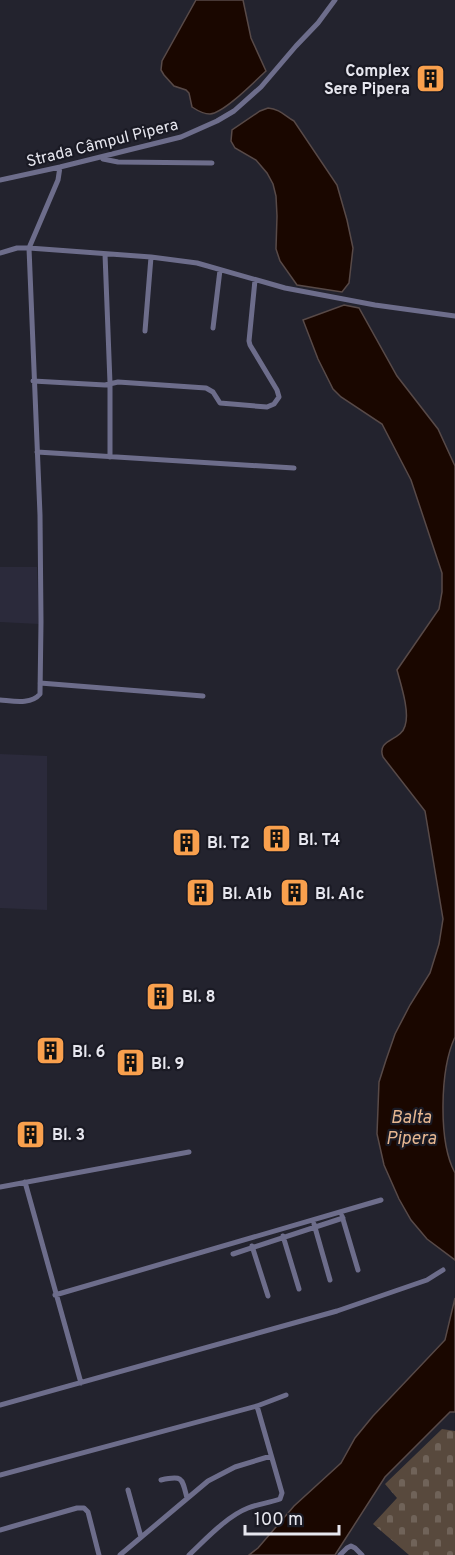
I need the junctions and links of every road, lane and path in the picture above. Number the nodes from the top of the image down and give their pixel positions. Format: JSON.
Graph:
{"nodes":[{"id":1,"x":335,"y":0,"type":"edge"},
{"id":2,"x":99,"y":158,"type":"junction"},
{"id":3,"x":212,"y":163,"type":"dead end"},
{"id":4,"x":60,"y":167,"type":"junction"},
{"id":5,"x":0,"y":180,"type":"edge"},
{"id":6,"x":28,"y":248,"type":"junction"},
{"id":7,"x":0,"y":253,"type":"edge"},
{"id":8,"x":105,"y":255,"type":"junction"},
{"id":9,"x":152,"y":257,"type":"junction"},
{"id":10,"x":220,"y":270,"type":"junction"},
{"id":11,"x":255,"y":280,"type":"junction"},
{"id":12,"x":455,"y":316,"type":"edge"},
{"id":13,"x":213,"y":328,"type":"dead end"},
{"id":14,"x":145,"y":331,"type":"dead end"},
{"id":15,"x":33,"y":381,"type":"junction"},
{"id":16,"x":110,"y":383,"type":"junction"},
{"id":17,"x":37,"y":452,"type":"junction"},
{"id":18,"x":110,"y":457,"type":"junction"},
{"id":19,"x":294,"y":468,"type":"dead end"},
{"id":20,"x":40,"y":683,"type":"junction"},
{"id":21,"x":203,"y":696,"type":"dead end"},
{"id":22,"x":0,"y":700,"type":"edge"},
{"id":23,"x":189,"y":1152,"type":"dead end"},
{"id":24,"x":25,"y":1182,"type":"junction"},
{"id":25,"x":0,"y":1187,"type":"edge"},
{"id":26,"x":381,"y":1200,"type":"dead end"},
{"id":27,"x":341,"y":1211,"type":"junction"},
{"id":28,"x":343,"y":1218,"type":"junction"},
{"id":29,"x":312,"y":1220,"type":"junction"},
{"id":30,"x":314,"y":1227,"type":"junction"},
{"id":31,"x":281,"y":1229,"type":"junction"},
{"id":32,"x":284,"y":1238,"type":"junction"},
{"id":33,"x":249,"y":1239,"type":"junction"},
{"id":34,"x":252,"y":1248,"type":"junction"},
{"id":35,"x":234,"y":1254,"type":"dead end"},
{"id":36,"x":358,"y":1270,"type":"dead end"},
{"id":37,"x":443,"y":1270,"type":"dead end"},
{"id":38,"x":330,"y":1280,"type":"dead end"},
{"id":39,"x":299,"y":1289,"type":"dead end"},
{"id":40,"x":55,"y":1295,"type":"junction"},
{"id":41,"x":268,"y":1296,"type":"dead end"},
{"id":42,"x":81,"y":1383,"type":"junction"},
{"id":43,"x":285,"y":1395,"type":"dead end"},
{"id":44,"x":0,"y":1405,"type":"edge"},
{"id":45,"x":258,"y":1407,"type":"junction"},
{"id":46,"x":271,"y":1456,"type":"junction"},
{"id":47,"x":0,"y":1475,"type":"edge"},
{"id":48,"x":161,"y":1480,"type":"dead end"},
{"id":49,"x":128,"y":1490,"type":"dead end"},
{"id":50,"x":187,"y":1498,"type":"junction"},
{"id":51,"x":0,"y":1530,"type":"edge"},
{"id":52,"x":141,"y":1537,"type":"junction"},
{"id":53,"x":99,"y":1555,"type":"edge"},
{"id":54,"x":120,"y":1555,"type":"edge"},
{"id":55,"x":189,"y":1555,"type":"edge"},
{"id":56,"x":340,"y":1555,"type":"edge"},
{"id":57,"x":363,"y":1555,"type":"edge"}],
"edges":[{"from":1,"to":2,"type":"street","name":"Strada Câmpul Pipera"},
{"from":2,"to":3,"type":"street"},
{"from":2,"to":4,"type":"street","name":"Strada Câmpul Pipera"},
{"from":4,"to":5,"type":"street","name":"Strada Câmpul Pipera"},
{"from":4,"to":6,"type":"street"},
{"from":6,"to":7,"type":"street"},
{"from":6,"to":8,"type":"street"},
{"from":6,"to":15,"type":"street"},
{"from":8,"to":9,"type":"street"},
{"from":8,"to":16,"type":"street"},
{"from":9,"to":10,"type":"street"},
{"from":9,"to":14,"type":"street"},
{"from":10,"to":11,"type":"street"},
{"from":10,"to":13,"type":"street"},
{"from":11,"to":12,"type":"street"},
{"from":11,"to":16,"type":"street"},
{"from":15,"to":16,"type":"street"},
{"from":15,"to":17,"type":"street"},
{"from":16,"to":18,"type":"street"},
{"from":17,"to":18,"type":"street"},
{"from":17,"to":20,"type":"street"},
{"from":18,"to":19,"type":"street"},
{"from":20,"to":21,"type":"street"},
{"from":20,"to":22,"type":"street"},
{"from":23,"to":24,"type":"street"},
{"from":24,"to":25,"type":"street"},
{"from":24,"to":40,"type":"street"},
{"from":26,"to":27,"type":"street"},
{"from":27,"to":28,"type":"street"},
{"from":27,"to":29,"type":"street"},
{"from":28,"to":30,"type":"street"},
{"from":28,"to":36,"type":"street"},
{"from":29,"to":30,"type":"street"},
{"from":29,"to":31,"type":"street"},
{"from":30,"to":32,"type":"street"},
{"from":30,"to":38,"type":"street"},
{"from":31,"to":32,"type":"street"},
{"from":31,"to":33,"type":"street"},
{"from":32,"to":34,"type":"street"},
{"from":32,"to":39,"type":"street"},
{"from":33,"to":34,"type":"street"},
{"from":33,"to":40,"type":"street"},
{"from":34,"to":35,"type":"street"},
{"from":34,"to":41,"type":"street"},
{"from":37,"to":42,"type":"street"},
{"from":40,"to":42,"type":"street"},
{"from":42,"to":44,"type":"street"},
{"from":43,"to":45,"type":"street"},
{"from":45,"to":46,"type":"street"},
{"from":45,"to":47,"type":"street"},
{"from":46,"to":50,"type":"street"},
{"from":46,"to":55,"type":"street"},
{"from":48,"to":50,"type":"street"},
{"from":49,"to":52,"type":"street"},
{"from":50,"to":52,"type":"street"},
{"from":51,"to":53,"type":"street"},
{"from":52,"to":54,"type":"street"},
{"from":56,"to":57,"type":"street"}]}
